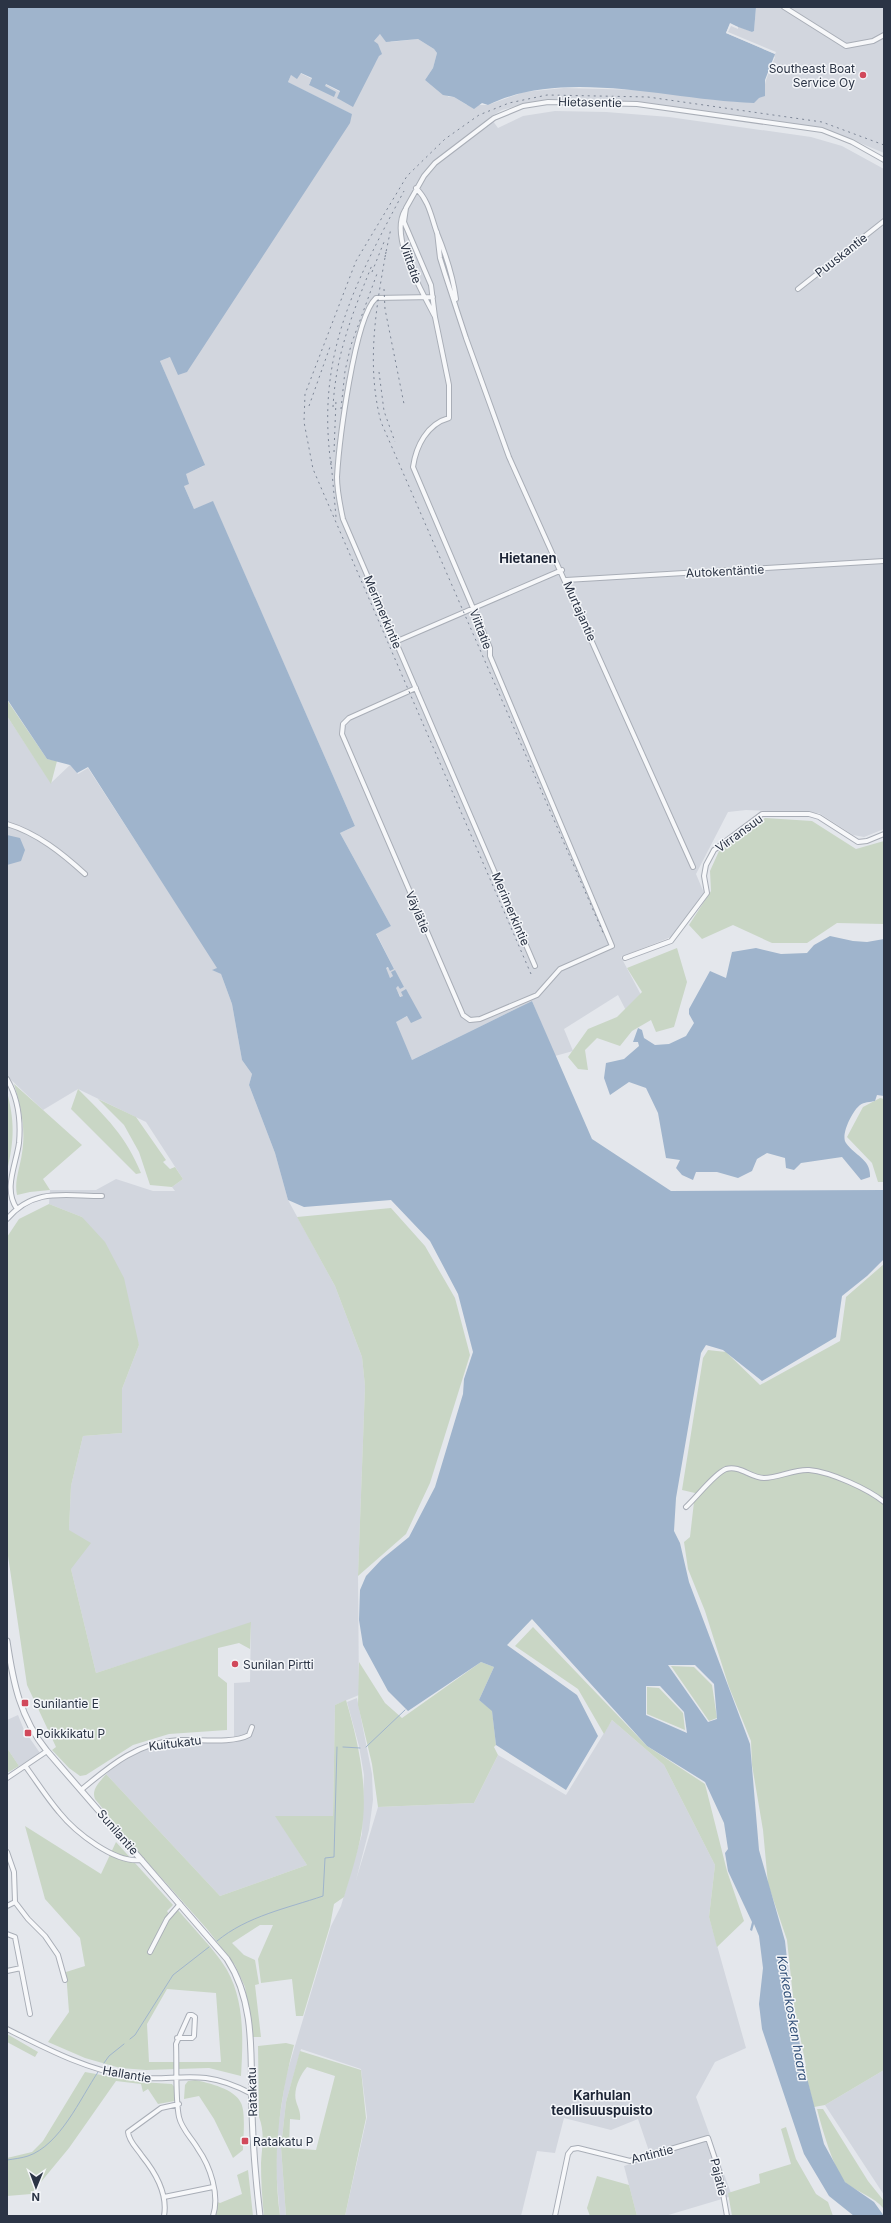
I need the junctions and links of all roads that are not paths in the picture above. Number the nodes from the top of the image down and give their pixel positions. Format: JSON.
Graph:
{"nodes":[{"id":1,"x":784,"y":7,"type":"edge"},
{"id":2,"x":884,"y":35,"type":"edge"},
{"id":3,"x":884,"y":160,"type":"edge"},
{"id":4,"x":416,"y":188,"type":"junction"},
{"id":5,"x":406,"y":208,"type":"junction"},
{"id":6,"x":884,"y":221,"type":"edge"},
{"id":7,"x":437,"y":232,"type":"junction"},
{"id":8,"x":798,"y":289,"type":"dead end"},
{"id":9,"x":433,"y":297,"type":"junction"},
{"id":10,"x":426,"y":299,"type":"junction"},
{"id":11,"x":457,"y":306,"type":"junction"},
{"id":12,"x":435,"y":317,"type":"junction"},
{"id":13,"x":884,"y":561,"type":"edge"},
{"id":14,"x":562,"y":570,"type":"junction"},
{"id":15,"x":566,"y":580,"type":"junction"},
{"id":16,"x":473,"y":608,"type":"junction"},
{"id":17,"x":396,"y":642,"type":"junction"},
{"id":18,"x":416,"y":688,"type":"junction"},
{"id":19,"x":7,"y":824,"type":"edge"},
{"id":20,"x":884,"y":834,"type":"edge"},
{"id":21,"x":693,"y":867,"type":"dead end"},
{"id":22,"x":85,"y":874,"type":"dead end"},
{"id":23,"x":612,"y":946,"type":"joint"},
{"id":24,"x":625,"y":958,"type":"dead end"},
{"id":25,"x":535,"y":966,"type":"dead end"},
{"id":26,"x":7,"y":1079,"type":"edge"},
{"id":27,"x":102,"y":1196,"type":"dead end"},
{"id":28,"x":17,"y":1209,"type":"junction"},
{"id":29,"x":7,"y":1219,"type":"edge"},
{"id":30,"x":884,"y":1502,"type":"edge"},
{"id":31,"x":686,"y":1507,"type":"dead end"},
{"id":32,"x":7,"y":1641,"type":"edge"},
{"id":33,"x":252,"y":1727,"type":"dead end"},
{"id":34,"x":47,"y":1751,"type":"junction"},
{"id":35,"x":26,"y":1767,"type":"junction"},
{"id":36,"x":7,"y":1778,"type":"edge"},
{"id":37,"x":81,"y":1790,"type":"junction"},
{"id":38,"x":7,"y":1852,"type":"edge"},
{"id":39,"x":142,"y":1860,"type":"junction"},
{"id":40,"x":15,"y":1902,"type":"junction"},
{"id":41,"x":180,"y":1904,"type":"junction"},
{"id":42,"x":7,"y":1906,"type":"edge"},
{"id":43,"x":7,"y":1934,"type":"edge"},
{"id":44,"x":150,"y":1952,"type":"dead end"},
{"id":45,"x":21,"y":1968,"type":"junction"},
{"id":46,"x":7,"y":1971,"type":"edge"},
{"id":47,"x":65,"y":1980,"type":"dead end"},
{"id":48,"x":30,"y":2014,"type":"dead end"},
{"id":49,"x":248,"y":2015,"type":"joint"},
{"id":50,"x":7,"y":2029,"type":"edge"},
{"id":51,"x":177,"y":2038,"type":"junction"},
{"id":52,"x":178,"y":2078,"type":"junction"},
{"id":53,"x":252,"y":2094,"type":"junction"},
{"id":54,"x":179,"y":2104,"type":"junction"},
{"id":55,"x":708,"y":2138,"type":"joint"},
{"id":56,"x":214,"y":2187,"type":"junction"},
{"id":57,"x":164,"y":2196,"type":"junction"},
{"id":58,"x":164,"y":2216,"type":"edge"},
{"id":59,"x":213,"y":2216,"type":"edge"},
{"id":60,"x":260,"y":2216,"type":"edge"},
{"id":61,"x":555,"y":2216,"type":"edge"},
{"id":62,"x":727,"y":2216,"type":"edge"}],
"edges":[{"from":1,"to":2,"type":"street"},
{"from":3,"to":4,"type":"street","name":"Hietasentie"},
{"from":4,"to":5,"type":"street","name":"Viittatie"},
{"from":4,"to":7,"type":"street"},
{"from":5,"to":9,"type":"street","name":"Viittatie"},
{"from":5,"to":10,"type":"street","name":"Viittatie"},
{"from":6,"to":8,"type":"street","name":"Puuskantie"},
{"from":7,"to":11,"type":"street"},
{"from":7,"to":11,"type":"street"},
{"from":9,"to":10,"type":"street","name":"Merimerkintie"},
{"from":9,"to":12,"type":"street","name":"Viittatie"},
{"from":10,"to":12,"type":"street","name":"Viittatie"},
{"from":10,"to":17,"type":"street","name":"Merimerkintie"},
{"from":11,"to":14,"type":"street","name":"Murtajantie"},
{"from":12,"to":16,"type":"street","name":"Viittatie"},
{"from":13,"to":15,"type":"street","name":"Autokentäntie"},
{"from":14,"to":15,"type":"street","name":"Murtajantie"},
{"from":14,"to":16,"type":"street"},
{"from":15,"to":21,"type":"street","name":"Murtajantie"},
{"from":16,"to":17,"type":"street"},
{"from":16,"to":23,"type":"street","name":"Viittatie"},
{"from":17,"to":18,"type":"street","name":"Merimerkintie"},
{"from":18,"to":23,"type":"street","name":"Väylätie"},
{"from":18,"to":25,"type":"street","name":"Merimerkintie"},
{"from":19,"to":22,"type":"street"},
{"from":20,"to":24,"type":"street","name":"Virransuu"},
{"from":26,"to":28,"type":"street"},
{"from":27,"to":28,"type":"street"},
{"from":28,"to":29,"type":"street"},
{"from":30,"to":31,"type":"street"},
{"from":32,"to":34,"type":"street","name":"Sunilantie"},
{"from":33,"to":37,"type":"street","name":"Kuitukatu"},
{"from":34,"to":35,"type":"street"},
{"from":34,"to":37,"type":"street","name":"Sunilantie"},
{"from":35,"to":36,"type":"street"},
{"from":35,"to":39,"type":"street"},
{"from":37,"to":39,"type":"street","name":"Sunilantie"},
{"from":38,"to":40,"type":"street"},
{"from":39,"to":41,"type":"street","name":"Sunilantie"},
{"from":40,"to":42,"type":"street"},
{"from":40,"to":47,"type":"street"},
{"from":41,"to":44,"type":"street"},
{"from":41,"to":49,"type":"street","name":"Sunilantie"},
{"from":43,"to":45,"type":"street"},
{"from":45,"to":46,"type":"street"},
{"from":45,"to":48,"type":"street"},
{"from":49,"to":53,"type":"street","name":"Ratakatu"},
{"from":50,"to":52,"type":"street","name":"Hallantie"},
{"from":51,"to":51,"type":"street"},
{"from":51,"to":52,"type":"street"},
{"from":52,"to":53,"type":"street","name":"Hallantie"},
{"from":52,"to":54,"type":"street"},
{"from":53,"to":60,"type":"street","name":"Ratakatu"},
{"from":54,"to":56,"type":"street"},
{"from":54,"to":57,"type":"street"},
{"from":55,"to":61,"type":"street","name":"Antintie"},
{"from":55,"to":62,"type":"street","name":"Pajatie"},
{"from":56,"to":57,"type":"street"},
{"from":56,"to":59,"type":"street"},
{"from":57,"to":58,"type":"street"}]}
